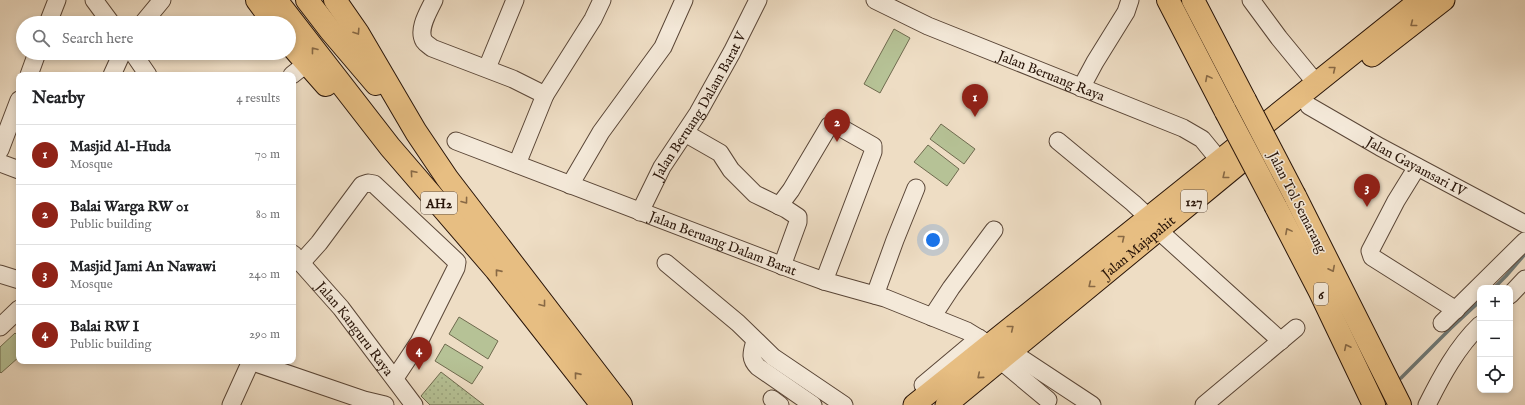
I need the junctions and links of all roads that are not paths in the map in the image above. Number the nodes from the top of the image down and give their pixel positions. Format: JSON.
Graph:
{"nodes":[{"id":1,"x":57,"y":0,"type":"edge"},
{"id":2,"x":94,"y":0,"type":"edge"},
{"id":3,"x":162,"y":0,"type":"edge"},
{"id":4,"x":256,"y":0,"type":"edge"},
{"id":5,"x":276,"y":0,"type":"edge"},
{"id":6,"x":307,"y":0,"type":"edge"},
{"id":7,"x":335,"y":0,"type":"edge"},
{"id":8,"x":434,"y":0,"type":"edge"},
{"id":9,"x":515,"y":0,"type":"edge"},
{"id":10,"x":602,"y":0,"type":"edge"},
{"id":11,"x":684,"y":0,"type":"edge"},
{"id":12,"x":758,"y":0,"type":"edge"},
{"id":13,"x":877,"y":0,"type":"edge"},
{"id":14,"x":1130,"y":0,"type":"edge"},
{"id":15,"x":1168,"y":0,"type":"edge"},
{"id":16,"x":1194,"y":0,"type":"edge"},
{"id":17,"x":1251,"y":0,"type":"edge"},
{"id":18,"x":1420,"y":0,"type":"edge"},
{"id":19,"x":1444,"y":0,"type":"edge"},
{"id":20,"x":51,"y":16,"type":"edge"},
{"id":21,"x":106,"y":16,"type":"edge"},
{"id":22,"x":149,"y":16,"type":"edge"},
{"id":23,"x":269,"y":16,"type":"edge"},
{"id":24,"x":288,"y":16,"type":"edge"},
{"id":25,"x":296,"y":26,"type":"edge"},
{"id":26,"x":34,"y":60,"type":"edge"},
{"id":27,"x":119,"y":60,"type":"edge"},
{"id":28,"x":138,"y":60,"type":"edge"},
{"id":29,"x":295,"y":60,"type":"edge"},
{"id":30,"x":487,"y":68,"type":"junction"},
{"id":31,"x":299,"y":70,"type":"edge"},
{"id":32,"x":29,"y":72,"type":"edge"},
{"id":33,"x":113,"y":72,"type":"edge"},
{"id":34,"x":146,"y":72,"type":"edge"},
{"id":35,"x":1316,"y":83,"type":"junction"},
{"id":36,"x":1081,"y":88,"type":"junction"},
{"id":37,"x":545,"y":95,"type":"junction"},
{"id":38,"x":1309,"y":106,"type":"junction"},
{"id":39,"x":16,"y":108,"type":"edge"},
{"id":40,"x":416,"y":132,"type":"junction"},
{"id":41,"x":684,"y":133,"type":"junction"},
{"id":42,"x":456,"y":141,"type":"dead end"},
{"id":43,"x":1058,"y":141,"type":"dead end"},
{"id":44,"x":390,"y":146,"type":"junction"},
{"id":45,"x":0,"y":150,"type":"edge"},
{"id":46,"x":1220,"y":161,"type":"junction"},
{"id":47,"x":0,"y":163,"type":"edge"},
{"id":48,"x":517,"y":164,"type":"junction"},
{"id":49,"x":1417,"y":167,"type":"junction"},
{"id":50,"x":16,"y":169,"type":"edge"},
{"id":51,"x":570,"y":185,"type":"junction"},
{"id":52,"x":916,"y":188,"type":"dead end"},
{"id":53,"x":778,"y":206,"type":"junction"},
{"id":54,"x":640,"y":212,"type":"junction"},
{"id":55,"x":1153,"y":224,"type":"junction"},
{"id":56,"x":1525,"y":224,"type":"edge"},
{"id":57,"x":994,"y":230,"type":"dead end"},
{"id":58,"x":1525,"y":241,"type":"edge"},
{"id":59,"x":297,"y":259,"type":"edge"},
{"id":60,"x":666,"y":263,"type":"dead end"},
{"id":61,"x":782,"y":266,"type":"junction"},
{"id":62,"x":0,"y":274,"type":"edge"},
{"id":63,"x":16,"y":279,"type":"edge"},
{"id":64,"x":1525,"y":279,"type":"edge"},
{"id":65,"x":824,"y":281,"type":"junction"},
{"id":66,"x":1513,"y":293,"type":"edge"},
{"id":67,"x":875,"y":294,"type":"junction"},
{"id":68,"x":1456,"y":310,"type":"junction"},
{"id":69,"x":16,"y":312,"type":"edge"},
{"id":70,"x":932,"y":317,"type":"junction"},
{"id":71,"x":1442,"y":323,"type":"dead end"},
{"id":72,"x":0,"y":327,"type":"edge"},
{"id":73,"x":1296,"y":328,"type":"dead end"},
{"id":74,"x":1477,"y":328,"type":"edge"},
{"id":75,"x":756,"y":341,"type":"junction"},
{"id":76,"x":1281,"y":341,"type":"junction"},
{"id":77,"x":994,"y":349,"type":"junction"},
{"id":78,"x":250,"y":364,"type":"edge"},
{"id":79,"x":260,"y":364,"type":"edge"},
{"id":80,"x":395,"y":378,"type":"junction"},
{"id":81,"x":811,"y":383,"type":"junction"},
{"id":82,"x":922,"y":399,"type":"edge"},
{"id":83,"x":1048,"y":400,"type":"dead end"},
{"id":84,"x":807,"y":401,"type":"edge"},
{"id":85,"x":232,"y":405,"type":"edge"},
{"id":86,"x":385,"y":405,"type":"edge"},
{"id":87,"x":414,"y":405,"type":"edge"},
{"id":88,"x":602,"y":405,"type":"edge"},
{"id":89,"x":621,"y":405,"type":"edge"},
{"id":90,"x":844,"y":405,"type":"edge"},
{"id":91,"x":946,"y":405,"type":"edge"},
{"id":92,"x":1092,"y":405,"type":"edge"},
{"id":93,"x":1204,"y":405,"type":"edge"},
{"id":94,"x":1374,"y":405,"type":"edge"},
{"id":95,"x":1400,"y":405,"type":"edge"},
{"id":96,"x":1426,"y":405,"type":"edge"}],
"edges":[{"from":1,"to":20,"type":"street"},
{"from":2,"to":21,"type":"street"},
{"from":3,"to":22,"type":"street"},
{"from":4,"to":23,"type":"highway"},
{"from":24,"to":5,"type":"highway","number":"AH2","one_way":true},
{"from":6,"to":40,"type":"highway","number":"AH2"},
{"from":7,"to":40,"type":"highway","number":"AH2","one_way":true},
{"from":8,"to":30,"type":"street"},
{"from":9,"to":30,"type":"street"},
{"from":10,"to":37,"type":"street"},
{"from":11,"to":51,"type":"street"},
{"from":12,"to":41,"type":"street","name":"Jalan Beruang Dalam Barat V"},
{"from":13,"to":36,"type":"street","name":"Jalan Beruang Raya"},
{"from":14,"to":36,"type":"street"},
{"from":94,"to":15,"type":"highway","name":"Jalan Tol Semarang","number":"6","one_way":true,"bridge":true},
{"from":16,"to":95,"type":"highway","name":"Jalan Tol Semarang","number":"6","one_way":true,"bridge":true},
{"from":17,"to":35,"type":"street"},
{"from":35,"to":18,"type":"main road","name":"Jalan Majapahit","number":"127","one_way":true},
{"from":19,"to":38,"type":"main road","name":"Jalan Majapahit","number":"127","one_way":true},
{"from":44,"to":25,"type":"highway","number":"AH2","one_way":true},
{"from":26,"to":32,"type":"street"},
{"from":27,"to":33,"type":"street"},
{"from":28,"to":34,"type":"street"},
{"from":29,"to":31,"type":"highway"},
{"from":30,"to":37,"type":"street"},
{"from":31,"to":44,"type":"highway"},
{"from":35,"to":46,"type":"main road","name":"Jalan Majapahit","number":"127"},
{"from":36,"to":46,"type":"street","name":"Jalan Beruang Raya"},
{"from":37,"to":48,"type":"street"},
{"from":38,"to":49,"type":"street","name":"Jalan Gayamsari IV"},
{"from":38,"to":55,"type":"main road","name":"Jalan Majapahit","number":"127","one_way":true},
{"from":39,"to":45,"type":"street"},
{"from":40,"to":89,"type":"highway","number":"AH2","one_way":true},
{"from":41,"to":53,"type":"street"},
{"from":41,"to":54,"type":"street","name":"Jalan Beruang Dalam Barat V"},
{"from":42,"to":48,"type":"street","name":"Jalan Beruang Dalam Barat"},
{"from":43,"to":55,"type":"street"},
{"from":88,"to":44,"type":"highway","number":"AH2","one_way":true},
{"from":46,"to":55,"type":"main road","name":"Jalan Majapahit","number":"127"},
{"from":47,"to":50,"type":"street"},
{"from":48,"to":51,"type":"street","name":"Jalan Beruang Dalam Barat"},
{"from":49,"to":56,"type":"street","name":"Jalan Gayamsari IV"},
{"from":49,"to":68,"type":"street"},
{"from":51,"to":54,"type":"street","name":"Jalan Beruang Dalam Barat"},
{"from":52,"to":67,"type":"street"},
{"from":53,"to":61,"type":"street"},
{"from":53,"to":65,"type":"street"},
{"from":54,"to":61,"type":"street","name":"Jalan Beruang Dalam Barat"},
{"from":55,"to":76,"type":"street"},
{"from":55,"to":77,"type":"main road","name":"Jalan Majapahit","number":"127"},
{"from":57,"to":70,"type":"street"},
{"from":58,"to":68,"type":"street"},
{"from":59,"to":80,"type":"street","name":"Jalan Kanguru Raya"},
{"from":59,"to":80,"type":"street"},
{"from":60,"to":75,"type":"street"},
{"from":61,"to":65,"type":"street","name":"Jalan Beruang Dalam Barat"},
{"from":62,"to":63,"type":"street"},
{"from":64,"to":66,"type":"street"},
{"from":65,"to":67,"type":"street","name":"Jalan Beruang Dalam Barat"},
{"from":67,"to":70,"type":"street","name":"Jalan Beruang Dalam Barat"},
{"from":68,"to":71,"type":"street"},
{"from":69,"to":72,"type":"street"},
{"from":70,"to":77,"type":"street","name":"Jalan Beruang Dalam Barat"},
{"from":73,"to":76,"type":"street"},
{"from":74,"to":96,"type":"street"},
{"from":75,"to":81,"type":"street"},
{"from":75,"to":84,"type":"street"},
{"from":76,"to":93,"type":"street"},
{"from":77,"to":82,"type":"main road","name":"Jalan Majapahit","number":"127"},
{"from":77,"to":83,"type":"street"},
{"from":77,"to":91,"type":"main road","name":"Jalan Majapahit","number":"127","one_way":true},
{"from":77,"to":92,"type":"street"},
{"from":78,"to":85,"type":"street"},
{"from":79,"to":86,"type":"street"},
{"from":80,"to":87,"type":"street","name":"Jalan Kanguru Raya"},
{"from":81,"to":84,"type":"street"},
{"from":81,"to":90,"type":"street"}]}
